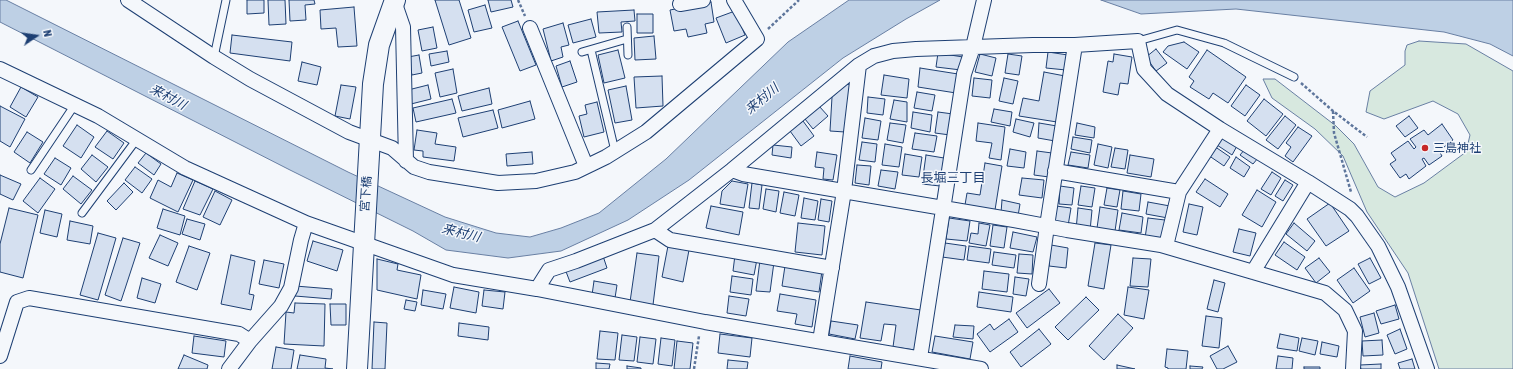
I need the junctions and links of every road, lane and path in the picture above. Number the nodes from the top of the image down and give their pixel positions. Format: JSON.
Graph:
{"nodes":[{"id":1,"x":128,"y":0,"type":"edge"},
{"id":2,"x":226,"y":0,"type":"edge"},
{"id":3,"x":394,"y":0,"type":"edge"},
{"id":4,"x":703,"y":0,"type":"edge"},
{"id":5,"x":734,"y":0,"type":"edge"},
{"id":6,"x":800,"y":0,"type":"edge"},
{"id":7,"x":984,"y":0,"type":"edge"},
{"id":8,"x":680,"y":4,"type":"dead end"},
{"id":9,"x":627,"y":27,"type":"dead end"},
{"id":10,"x":530,"y":28,"type":"dead end"},
{"id":11,"x":627,"y":39,"type":"junction"},
{"id":12,"x":757,"y":39,"type":"junction"},
{"id":13,"x":1138,"y":40,"type":"junction"},
{"id":14,"x":974,"y":43,"type":"junction"},
{"id":15,"x":1076,"y":45,"type":"junction"},
{"id":16,"x":591,"y":50,"type":"junction"},
{"id":17,"x":582,"y":52,"type":"dead end"},
{"id":18,"x":628,"y":55,"type":"dead end"},
{"id":19,"x":214,"y":57,"type":"junction"},
{"id":20,"x":859,"y":65,"type":"junction"},
{"id":21,"x":0,"y":69,"type":"edge"},
{"id":22,"x":1294,"y":77,"type":"joint"},
{"id":23,"x":74,"y":106,"type":"junction"},
{"id":24,"x":1333,"y":111,"type":"junction"},
{"id":25,"x":1220,"y":129,"type":"junction"},
{"id":26,"x":1367,"y":137,"type":"dead end"},
{"id":27,"x":137,"y":139,"type":"junction"},
{"id":28,"x":369,"y":146,"type":"junction"},
{"id":29,"x":615,"y":151,"type":"junction"},
{"id":30,"x":406,"y":161,"type":"junction"},
{"id":31,"x":586,"y":166,"type":"junction"},
{"id":32,"x":31,"y":170,"type":"dead end"},
{"id":33,"x":732,"y":170,"type":"junction"},
{"id":34,"x":1055,"y":171,"type":"junction"},
{"id":35,"x":1308,"y":182,"type":"junction"},
{"id":36,"x":844,"y":191,"type":"junction"},
{"id":37,"x":1179,"y":192,"type":"junction"},
{"id":38,"x":942,"y":208,"type":"junction"},
{"id":39,"x":82,"y":213,"type":"dead end"},
{"id":40,"x":1358,"y":216,"type":"junction"},
{"id":41,"x":306,"y":223,"type":"junction"},
{"id":42,"x":1047,"y":226,"type":"junction"},
{"id":43,"x":656,"y":230,"type":"junction"},
{"id":44,"x":363,"y":239,"type":"junction"},
{"id":45,"x":1166,"y":246,"type":"junction"},
{"id":46,"x":832,"y":268,"type":"junction"},
{"id":47,"x":1253,"y":272,"type":"junction"},
{"id":48,"x":1039,"y":284,"type":"dead end"},
{"id":49,"x":537,"y":289,"type":"junction"},
{"id":50,"x":700,"y":322,"type":"junction"},
{"id":51,"x":250,"y":341,"type":"junction"},
{"id":52,"x":820,"y":341,"type":"junction"},
{"id":53,"x":0,"y":356,"type":"edge"},
{"id":54,"x":920,"y":358,"type":"junction"},
{"id":55,"x":946,"y":366,"type":"edge"},
{"id":56,"x":229,"y":369,"type":"edge"},
{"id":57,"x":357,"y":369,"type":"edge"},
{"id":58,"x":694,"y":369,"type":"edge"},
{"id":59,"x":981,"y":369,"type":"edge"},
{"id":60,"x":1353,"y":369,"type":"edge"},
{"id":61,"x":1427,"y":369,"type":"edge"}],
"edges":[{"from":1,"to":19,"type":"street"},
{"from":2,"to":19,"type":"lane"},
{"from":3,"to":28,"type":"street","name":"宮下橋"},
{"from":3,"to":30,"type":"street"},
{"from":4,"to":8,"type":"street"},
{"from":5,"to":12,"type":"street"},
{"from":6,"to":12,"type":"path"},
{"from":7,"to":14,"type":"street"},
{"from":9,"to":11,"type":"lane"},
{"from":10,"to":31,"type":"street"},
{"from":11,"to":16,"type":"lane"},
{"from":11,"to":18,"type":"lane"},
{"from":12,"to":29,"type":"street"},
{"from":13,"to":15,"type":"street"},
{"from":13,"to":22,"type":"lane"},
{"from":13,"to":25,"type":"street"},
{"from":14,"to":15,"type":"street"},
{"from":14,"to":20,"type":"street"},
{"from":14,"to":38,"type":"street"},
{"from":15,"to":34,"type":"street"},
{"from":16,"to":17,"type":"lane"},
{"from":16,"to":29,"type":"lane"},
{"from":19,"to":28,"type":"street"},
{"from":20,"to":33,"type":"street"},
{"from":20,"to":36,"type":"street"},
{"from":21,"to":23,"type":"street"},
{"from":22,"to":24,"type":"path"},
{"from":23,"to":27,"type":"street"},
{"from":23,"to":32,"type":"lane"},
{"from":24,"to":26,"type":"path"},
{"from":24,"to":40,"type":"path"},
{"from":25,"to":35,"type":"street"},
{"from":25,"to":37,"type":"street"},
{"from":27,"to":39,"type":"lane"},
{"from":27,"to":41,"type":"street"},
{"from":28,"to":30,"type":"street"},
{"from":28,"to":44,"type":"street","name":"宮下橋"},
{"from":29,"to":31,"type":"street"},
{"from":30,"to":31,"type":"street"},
{"from":33,"to":36,"type":"street"},
{"from":33,"to":43,"type":"street"},
{"from":34,"to":37,"type":"street"},
{"from":34,"to":42,"type":"street"},
{"from":35,"to":40,"type":"street"},
{"from":35,"to":47,"type":"street"},
{"from":36,"to":38,"type":"street"},
{"from":36,"to":46,"type":"street"},
{"from":37,"to":45,"type":"street"},
{"from":38,"to":42,"type":"street"},
{"from":38,"to":54,"type":"street"},
{"from":40,"to":61,"type":"street"},
{"from":41,"to":44,"type":"street"},
{"from":41,"to":51,"type":"street"},
{"from":42,"to":45,"type":"street"},
{"from":42,"to":48,"type":"street"},
{"from":43,"to":46,"type":"street"},
{"from":43,"to":49,"type":"street"},
{"from":44,"to":49,"type":"street"},
{"from":44,"to":57,"type":"street","name":"宮下橋"},
{"from":45,"to":47,"type":"street"},
{"from":46,"to":52,"type":"street"},
{"from":47,"to":60,"type":"street"},
{"from":49,"to":50,"type":"street"},
{"from":50,"to":52,"type":"street"},
{"from":50,"to":58,"type":"path"},
{"from":51,"to":53,"type":"street"},
{"from":51,"to":56,"type":"street"},
{"from":52,"to":54,"type":"street"},
{"from":54,"to":55,"type":"street"},
{"from":55,"to":59,"type":"street"}]}
